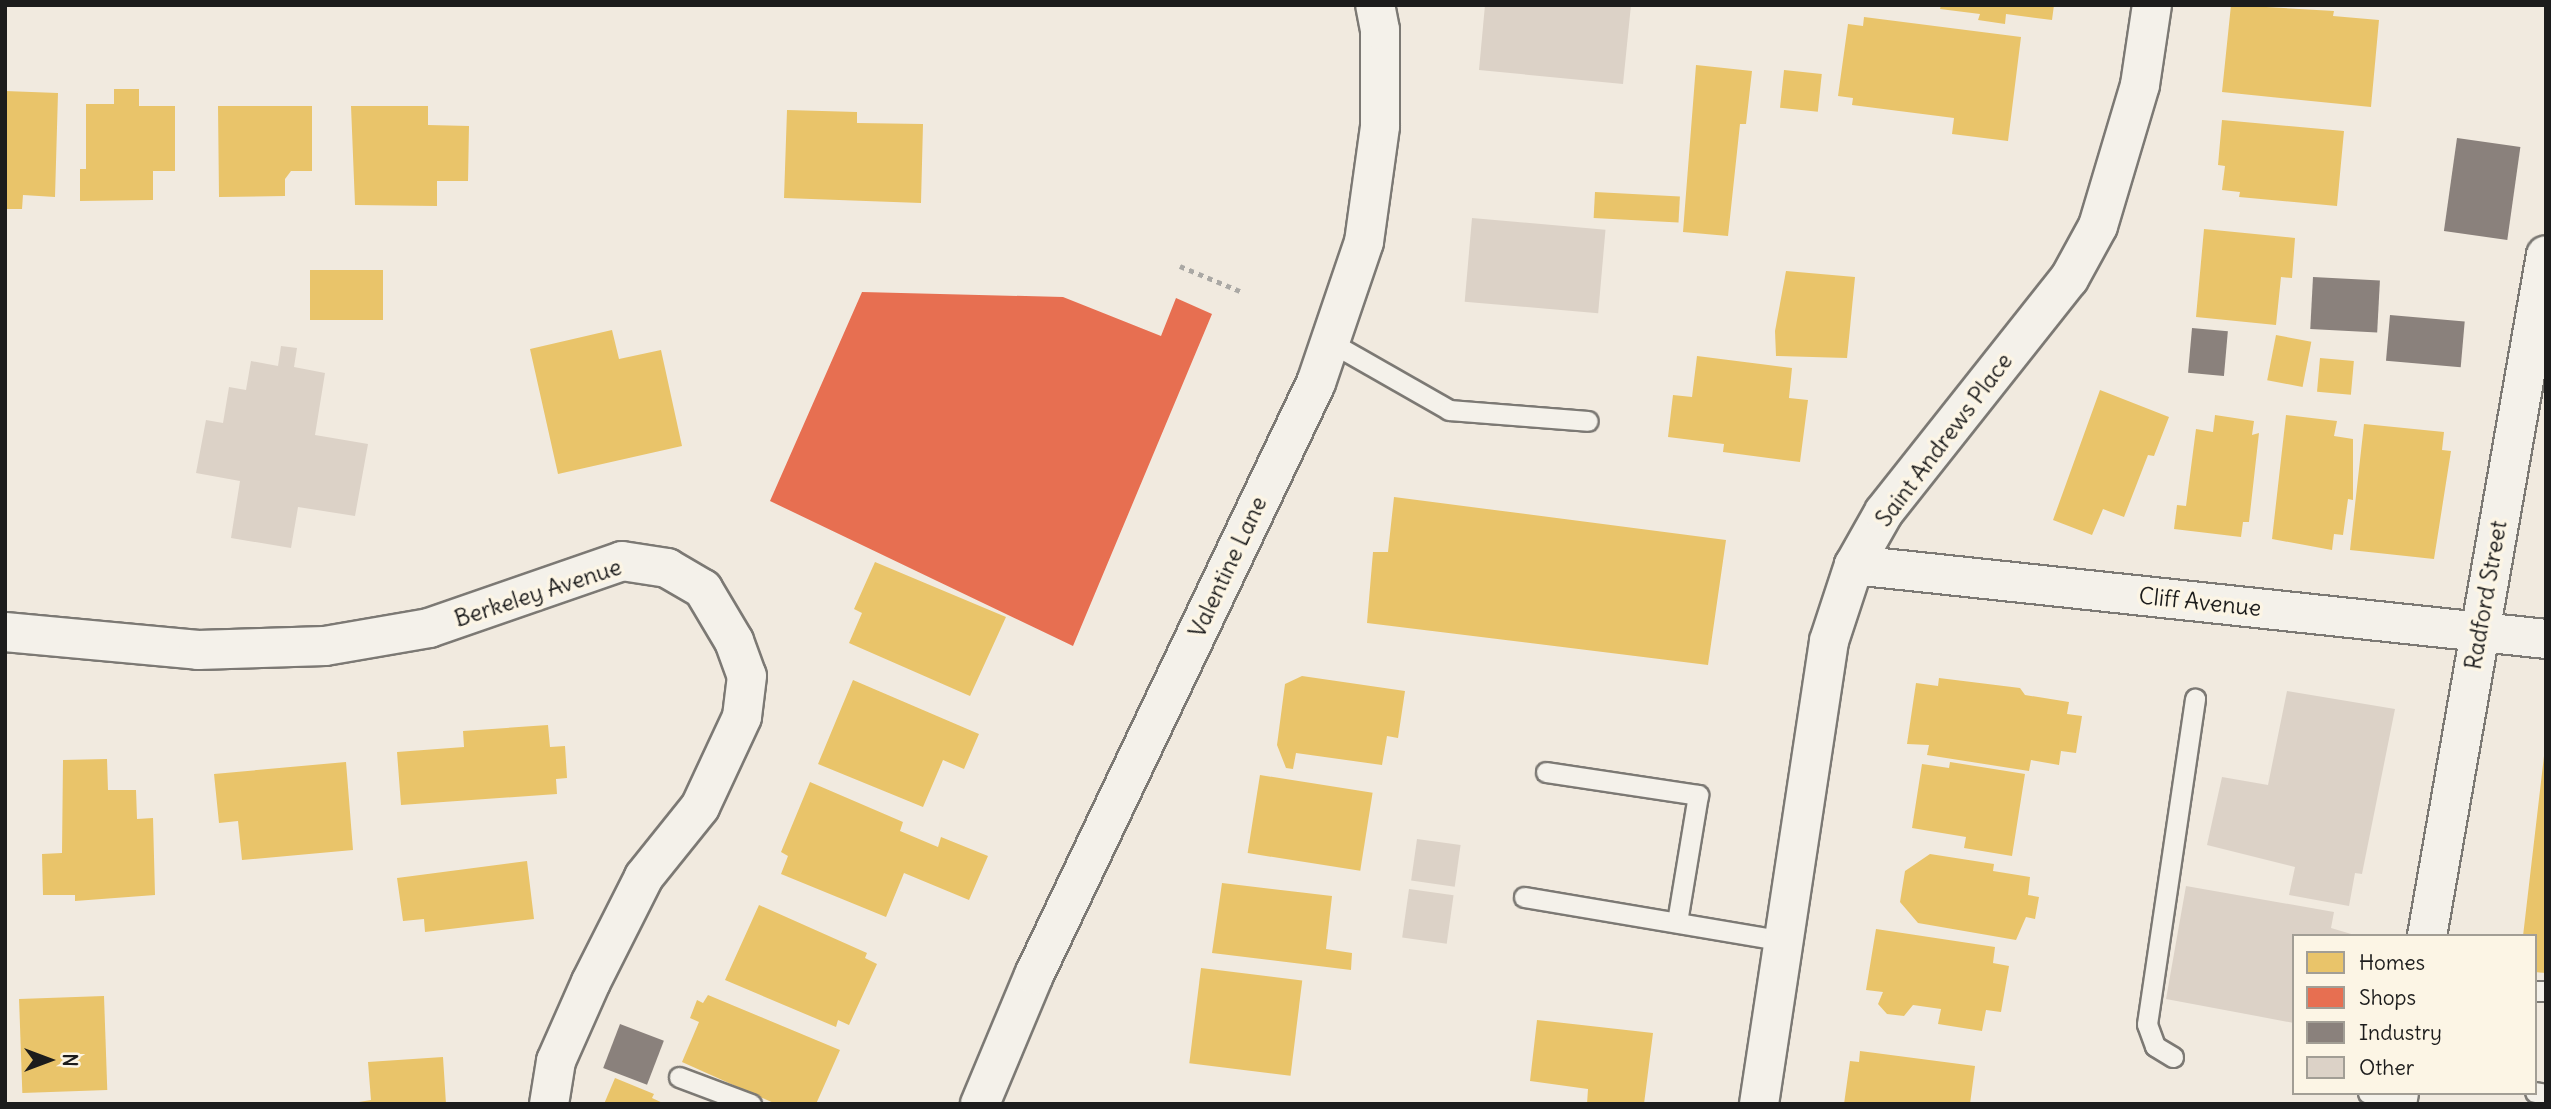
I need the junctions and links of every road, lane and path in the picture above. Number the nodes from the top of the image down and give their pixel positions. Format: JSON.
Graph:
{"nodes":[{"id":1,"x":1375,"y":5,"type":"edge"},
{"id":2,"x":2152,"y":5,"type":"edge"},
{"id":3,"x":2546,"y":254,"type":"edge"},
{"id":4,"x":1180,"y":266,"type":"dead end"},
{"id":5,"x":1240,"y":291,"type":"dead end"},
{"id":6,"x":1330,"y":342,"type":"junction"},
{"id":7,"x":1588,"y":421,"type":"dead end"},
{"id":8,"x":1854,"y":565,"type":"junction"},
{"id":9,"x":5,"y":632,"type":"edge"},
{"id":10,"x":2480,"y":632,"type":"junction"},
{"id":11,"x":2546,"y":639,"type":"edge"},
{"id":12,"x":2195,"y":699,"type":"dead end"},
{"id":13,"x":1546,"y":772,"type":"dead end"},
{"id":14,"x":1524,"y":897,"type":"dead end"},
{"id":15,"x":1678,"y":922,"type":"junction"},
{"id":16,"x":2427,"y":934,"type":"edge"},
{"id":17,"x":1783,"y":942,"type":"junction"},
{"id":18,"x":2173,"y":1057,"type":"dead end"},
{"id":19,"x":679,"y":1077,"type":"dead end"},
{"id":20,"x":549,"y":1104,"type":"edge"},
{"id":21,"x":751,"y":1104,"type":"edge"},
{"id":22,"x":980,"y":1104,"type":"edge"},
{"id":23,"x":1759,"y":1104,"type":"edge"}],
"edges":[{"from":1,"to":6,"type":"street","name":"Valentine Lane"},
{"from":2,"to":8,"type":"street","name":"Saint Andrews Place"},
{"from":3,"to":10,"type":"street","name":"Radford Street"},
{"from":4,"to":5,"type":"path"},
{"from":6,"to":7,"type":"lane"},
{"from":6,"to":22,"type":"street","name":"Valentine Lane"},
{"from":8,"to":10,"type":"street","name":"Cliff Avenue"},
{"from":8,"to":17,"type":"street","name":"Saint Andrews Place"},
{"from":9,"to":20,"type":"street","name":"Berkeley Avenue"},
{"from":10,"to":11,"type":"street","name":"Cliff Avenue"},
{"from":10,"to":16,"type":"street","name":"Radford Street"},
{"from":12,"to":18,"type":"lane"},
{"from":13,"to":15,"type":"lane"},
{"from":14,"to":15,"type":"lane"},
{"from":15,"to":17,"type":"lane"},
{"from":17,"to":23,"type":"street","name":"Saint Andrews Place"},
{"from":19,"to":21,"type":"lane"}]}
